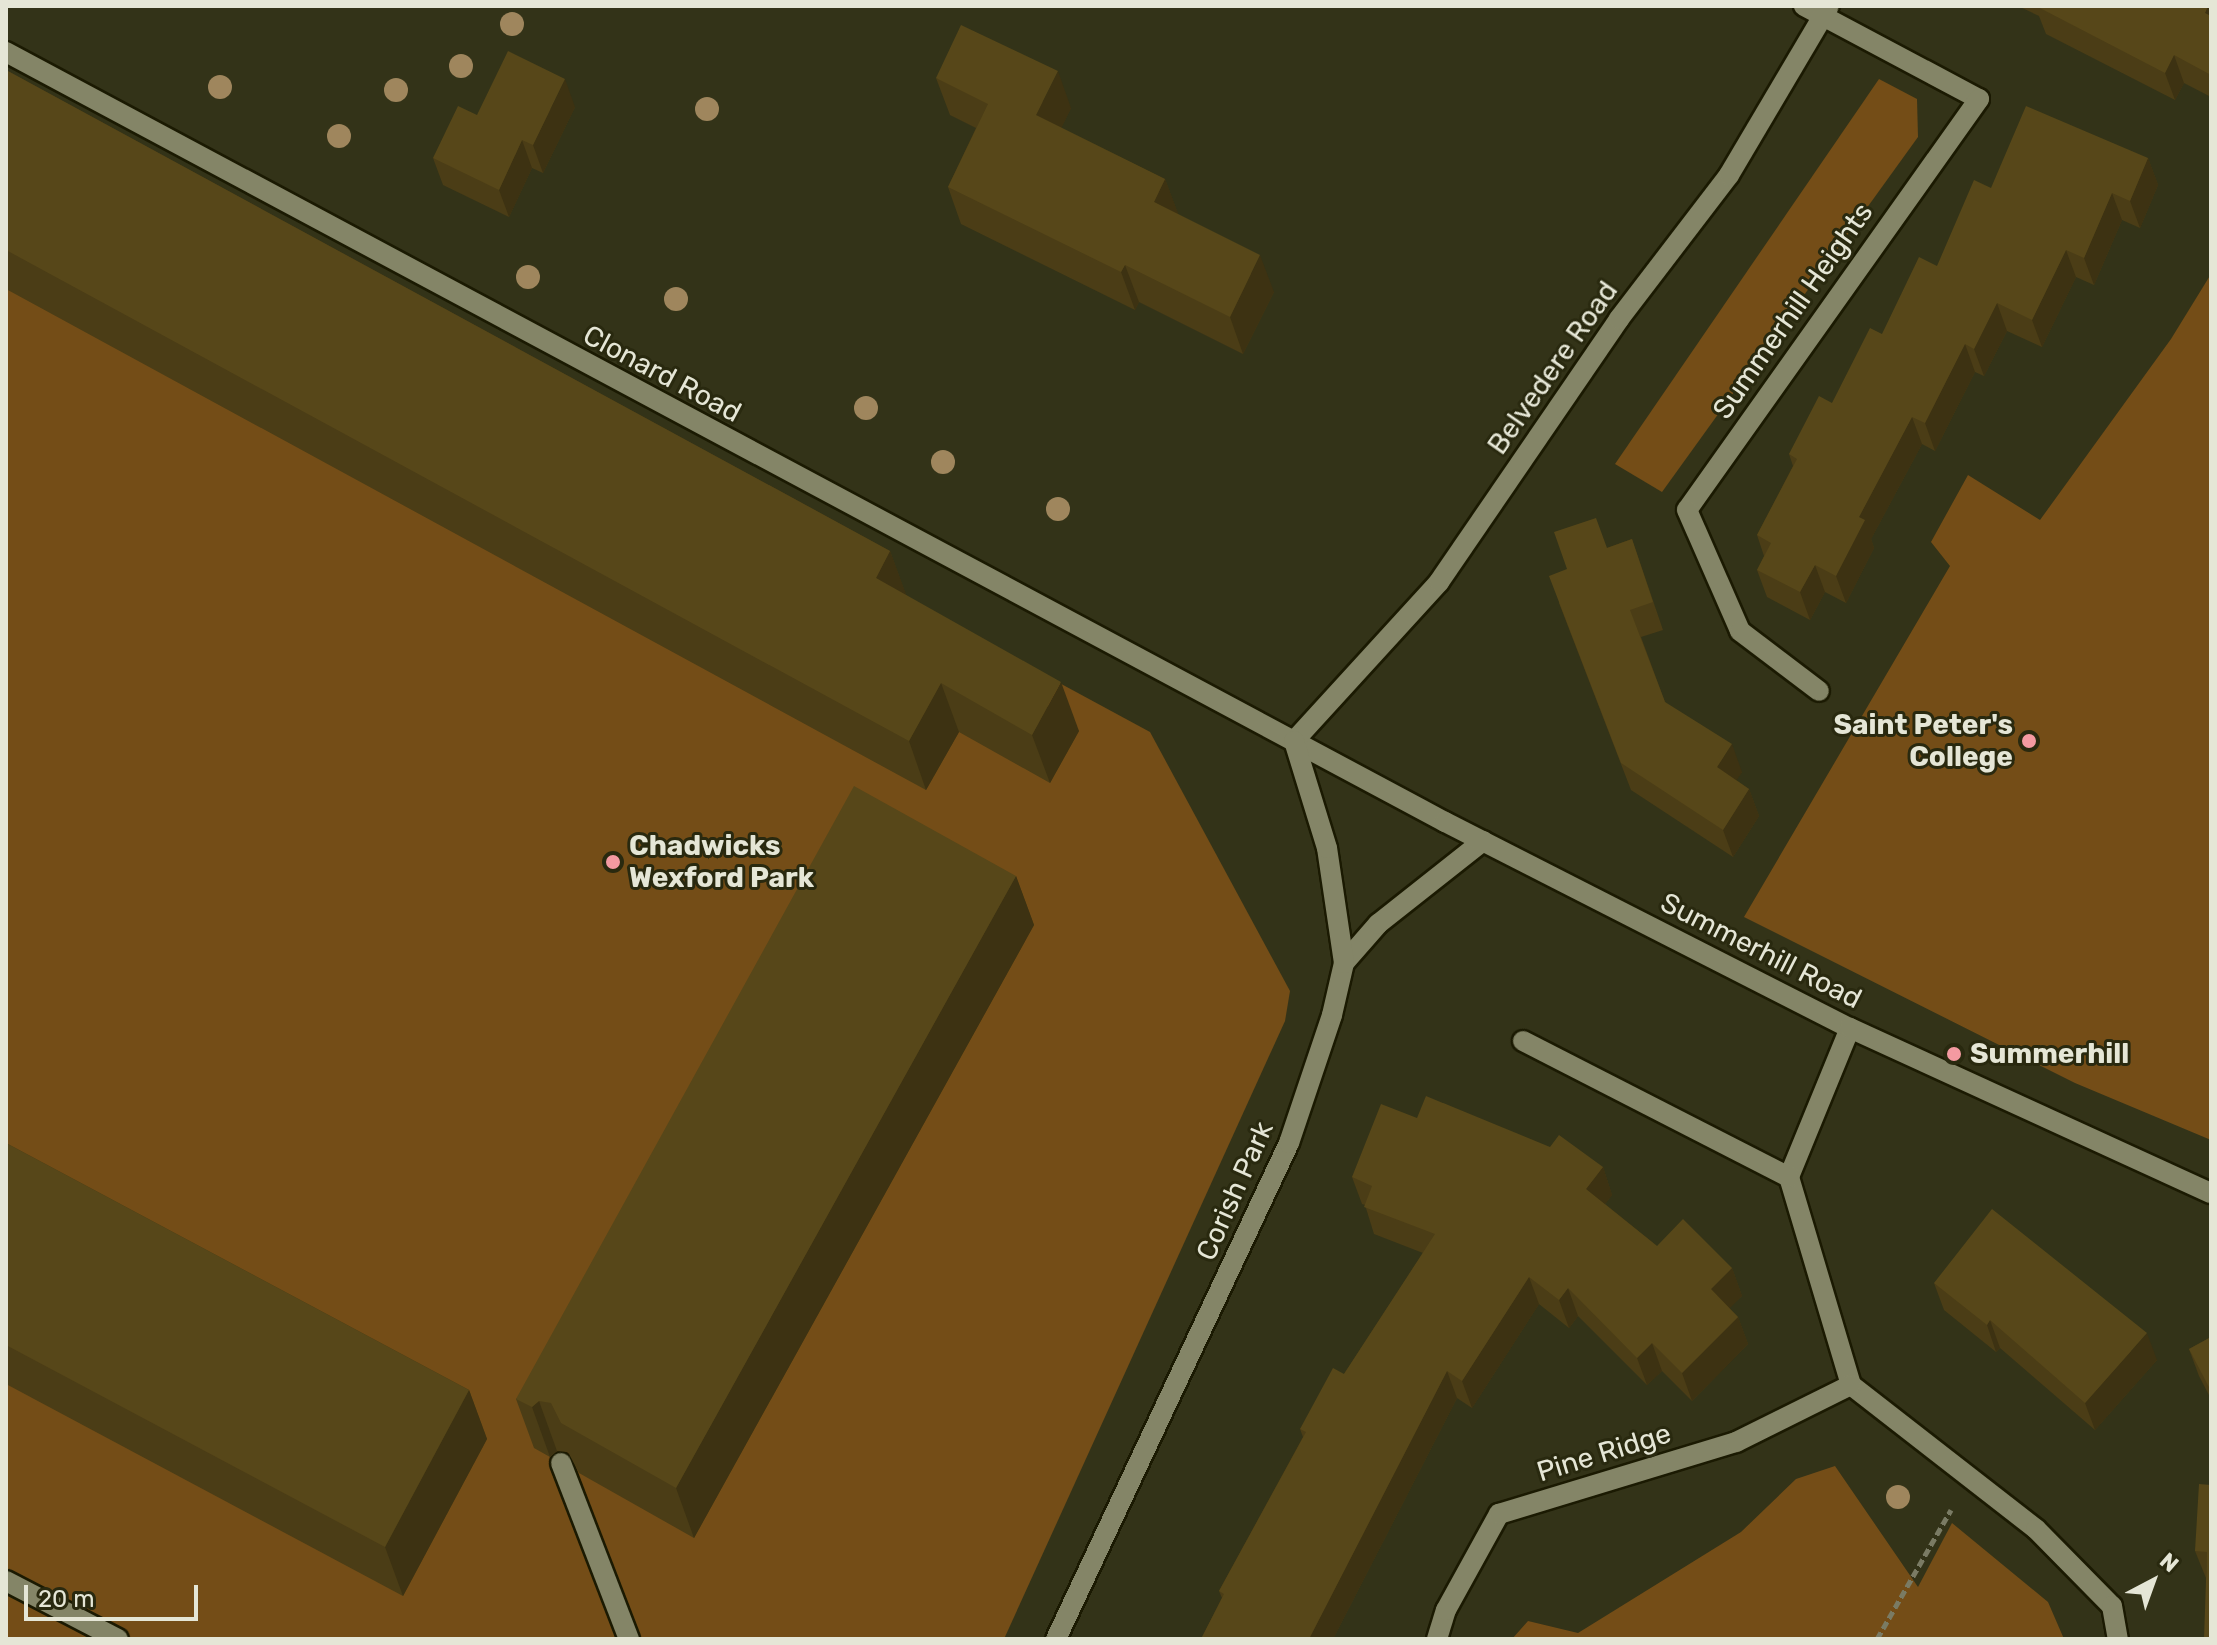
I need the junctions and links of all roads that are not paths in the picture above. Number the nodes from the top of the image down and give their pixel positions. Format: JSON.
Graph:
{"nodes":[{"id":1,"x":1804,"y":6,"type":"edge"},
{"id":2,"x":1827,"y":12,"type":"edge"},
{"id":3,"x":6,"y":52,"type":"edge"},
{"id":4,"x":1819,"y":691,"type":"dead end"},
{"id":5,"x":1294,"y":741,"type":"junction"},
{"id":6,"x":1483,"y":841,"type":"junction"},
{"id":7,"x":1344,"y":963,"type":"junction"},
{"id":8,"x":1850,"y":1028,"type":"junction"},
{"id":9,"x":1523,"y":1041,"type":"dead end"},
{"id":10,"x":1789,"y":1177,"type":"junction"},
{"id":11,"x":2211,"y":1193,"type":"edge"},
{"id":12,"x":1851,"y":1385,"type":"junction"},
{"id":13,"x":561,"y":1463,"type":"edge"},
{"id":14,"x":6,"y":1581,"type":"edge"},
{"id":15,"x":118,"y":1639,"type":"edge"},
{"id":16,"x":629,"y":1639,"type":"edge"},
{"id":17,"x":1056,"y":1639,"type":"edge"},
{"id":18,"x":1437,"y":1639,"type":"edge"},
{"id":19,"x":2118,"y":1639,"type":"edge"}],
"edges":[{"from":1,"to":2,"type":"street"},
{"from":2,"to":4,"type":"street","name":"Summerhill Heights"},
{"from":2,"to":5,"type":"street","name":"Belvedere Road"},
{"from":3,"to":5,"type":"street","name":"Clonard Road"},
{"from":5,"to":6,"type":"street","name":"Summerhill Road"},
{"from":5,"to":7,"type":"street","name":"Corish Park"},
{"from":6,"to":7,"type":"street"},
{"from":6,"to":8,"type":"street","name":"Summerhill Road"},
{"from":7,"to":17,"type":"street","name":"Corish Park"},
{"from":8,"to":10,"type":"street"},
{"from":8,"to":11,"type":"street","name":"Summerhill Road"},
{"from":9,"to":10,"type":"street"},
{"from":10,"to":12,"type":"street"},
{"from":12,"to":18,"type":"street","name":"Pine Ridge"},
{"from":12,"to":19,"type":"street"},
{"from":13,"to":16,"type":"street"},
{"from":14,"to":15,"type":"street"}]}
